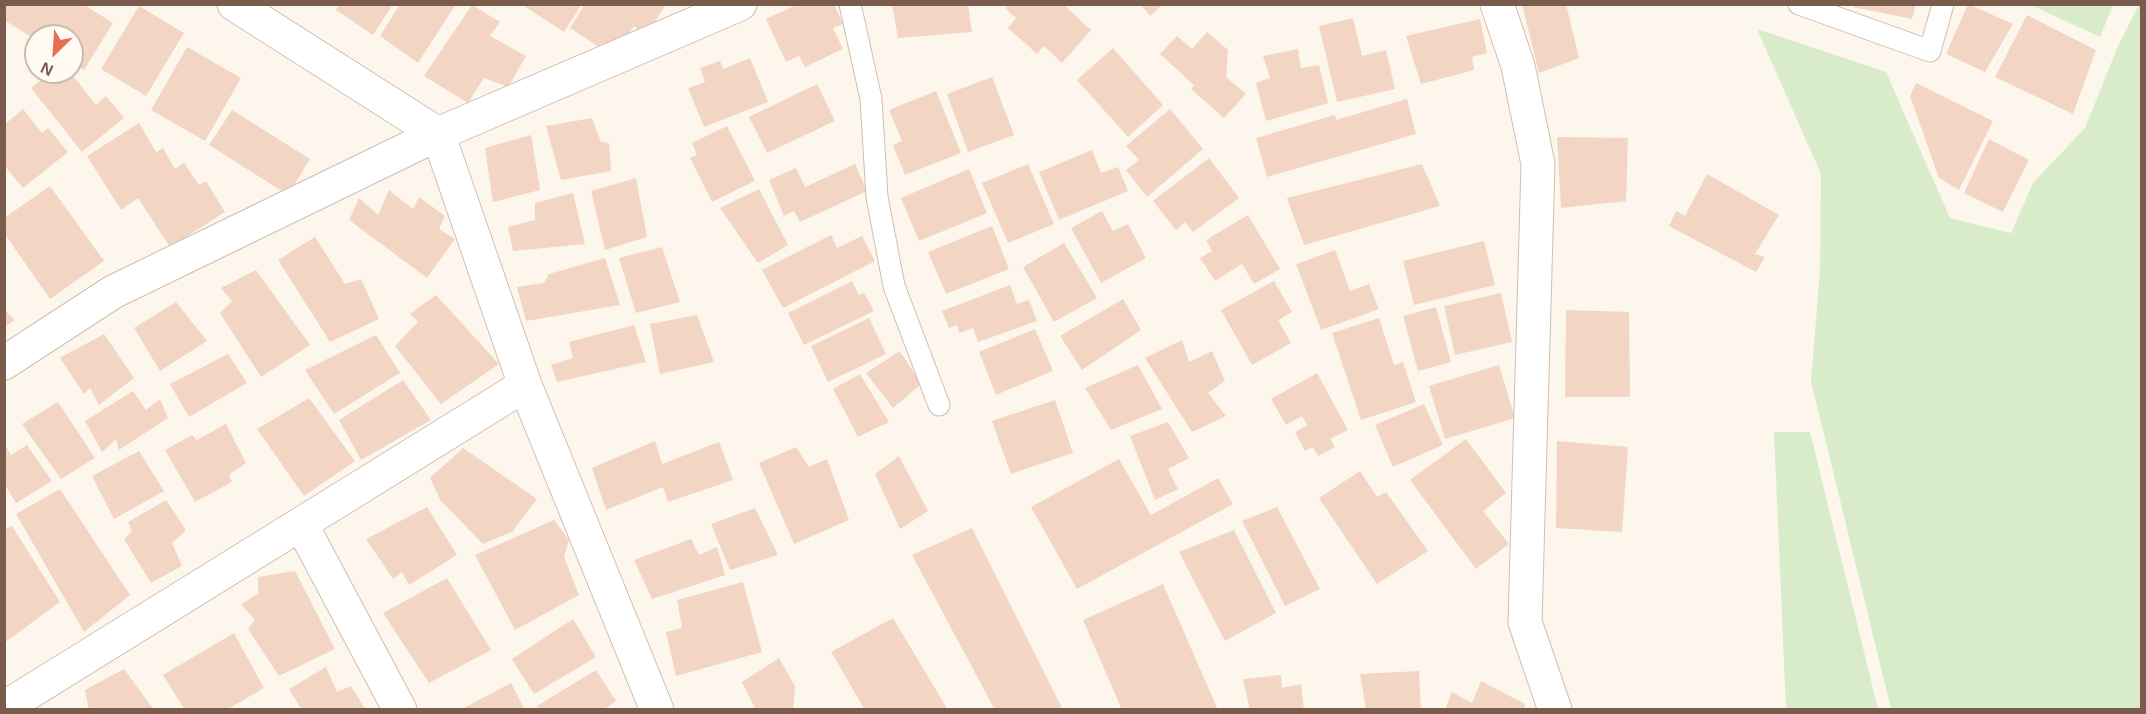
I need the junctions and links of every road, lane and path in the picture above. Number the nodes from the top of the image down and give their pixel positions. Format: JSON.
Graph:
{"nodes":[{"id":1,"x":234,"y":4,"type":"edge"},
{"id":2,"x":740,"y":4,"type":"edge"},
{"id":3,"x":850,"y":4,"type":"edge"},
{"id":4,"x":1497,"y":4,"type":"edge"},
{"id":5,"x":1799,"y":4,"type":"edge"},
{"id":6,"x":1942,"y":4,"type":"edge"},
{"id":7,"x":438,"y":134,"type":"junction"},
{"id":8,"x":4,"y":363,"type":"edge"},
{"id":9,"x":525,"y":385,"type":"junction"},
{"id":10,"x":939,"y":405,"type":"dead end"},
{"id":11,"x":301,"y":524,"type":"junction"},
{"id":12,"x":4,"y":708,"type":"edge"},
{"id":13,"x":400,"y":710,"type":"edge"},
{"id":14,"x":657,"y":710,"type":"edge"},
{"id":15,"x":1555,"y":710,"type":"edge"}],
"edges":[{"from":1,"to":7,"type":"street"},
{"from":2,"to":7,"type":"street"},
{"from":3,"to":10,"type":"lane"},
{"from":4,"to":15,"type":"street"},
{"from":5,"to":6,"type":"lane"},
{"from":7,"to":8,"type":"street"},
{"from":7,"to":9,"type":"street"},
{"from":9,"to":11,"type":"street"},
{"from":9,"to":14,"type":"street"},
{"from":11,"to":12,"type":"street"},
{"from":11,"to":13,"type":"street"}]}
